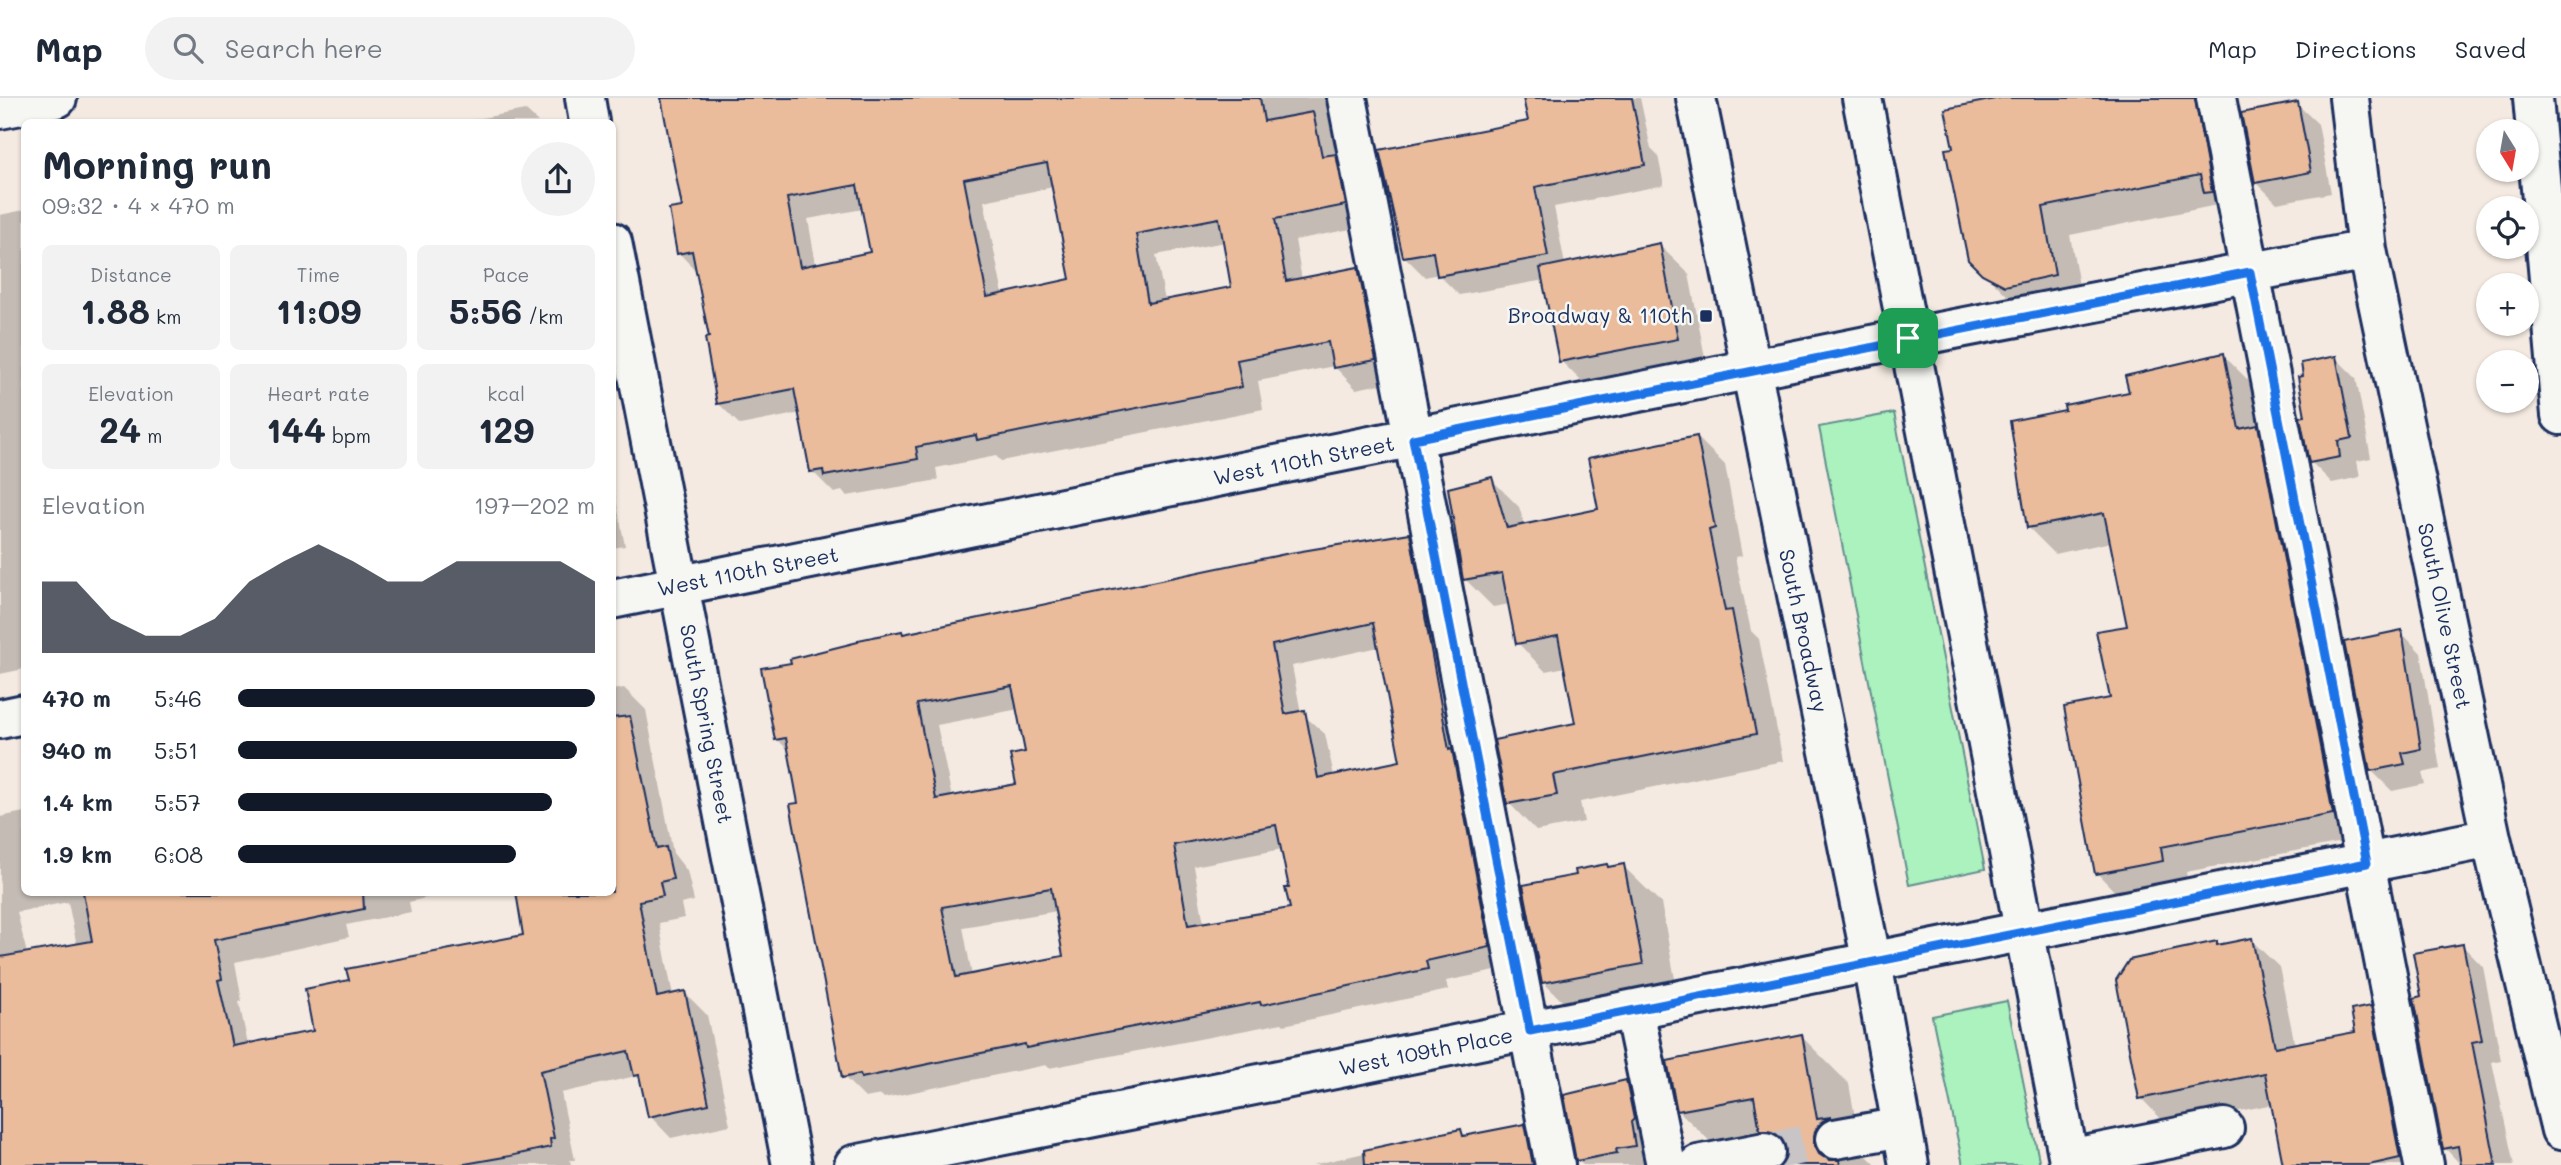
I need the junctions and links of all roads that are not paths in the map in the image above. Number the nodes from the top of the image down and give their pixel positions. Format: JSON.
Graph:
{"nodes":[{"id":1,"x":57,"y":98,"type":"edge"},
{"id":2,"x":584,"y":98,"type":"edge"},
{"id":3,"x":1347,"y":98,"type":"edge"},
{"id":4,"x":1696,"y":98,"type":"edge"},
{"id":5,"x":1862,"y":98,"type":"edge"},
{"id":6,"x":2216,"y":98,"type":"edge"},
{"id":7,"x":2349,"y":98,"type":"edge"},
{"id":8,"x":2533,"y":98,"type":"edge"},
{"id":9,"x":2552,"y":98,"type":"edge"},
{"id":10,"x":0,"y":109,"type":"edge"},
{"id":11,"x":588,"y":119,"type":"edge"},
{"id":12,"x":2561,"y":137,"type":"edge"},
{"id":13,"x":2367,"y":250,"type":"junction"},
{"id":14,"x":616,"y":263,"type":"edge"},
{"id":15,"x":2250,"y":272,"type":"junction"},
{"id":16,"x":1908,"y":338,"type":"junction"},
{"id":17,"x":1750,"y":370,"type":"junction"},
{"id":18,"x":2561,"y":415,"type":"edge"},
{"id":19,"x":1413,"y":439,"type":"junction"},
{"id":20,"x":679,"y":586,"type":"junction"},
{"id":21,"x":616,"y":597,"type":"edge"},
{"id":22,"x":21,"y":715,"type":"edge"},
{"id":23,"x":0,"y":719,"type":"edge"},
{"id":24,"x":2491,"y":838,"type":"junction"},
{"id":25,"x":2367,"y":863,"type":"junction"},
{"id":26,"x":2024,"y":933,"type":"junction"},
{"id":27,"x":1872,"y":963,"type":"junction"},
{"id":28,"x":1634,"y":1010,"type":"junction"},
{"id":29,"x":1530,"y":1031,"type":"junction"},
{"id":30,"x":1902,"y":1127,"type":"junction"},
{"id":31,"x":2224,"y":1128,"type":"dead end"},
{"id":32,"x":2561,"y":1130,"type":"edge"},
{"id":33,"x":1835,"y":1139,"type":"tunnel mouth"},
{"id":34,"x":1765,"y":1152,"type":"tunnel mouth"},
{"id":35,"x":2069,"y":1162,"type":"edge"},
{"id":36,"x":792,"y":1165,"type":"edge"},
{"id":37,"x":854,"y":1165,"type":"edge"},
{"id":38,"x":1555,"y":1165,"type":"edge"},
{"id":39,"x":1666,"y":1165,"type":"edge"},
{"id":40,"x":1698,"y":1165,"type":"edge"},
{"id":41,"x":1909,"y":1165,"type":"edge"},
{"id":42,"x":2424,"y":1165,"type":"edge"}],
"edges":[{"from":1,"to":10,"type":"main road"},
{"from":2,"to":11,"type":"main road"},
{"from":3,"to":19,"type":"main road"},
{"from":4,"to":17,"type":"main road","name":"South Broadway"},
{"from":5,"to":16,"type":"main road"},
{"from":6,"to":15,"type":"main road"},
{"from":7,"to":13,"type":"main road","name":"South Olive Street"},
{"from":8,"to":18,"type":"main road"},
{"from":9,"to":12,"type":"main road"},
{"from":13,"to":15,"type":"main road","name":"West 110th Street"},
{"from":13,"to":24,"type":"main road","name":"South Olive Street"},
{"from":14,"to":20,"type":"main road","name":"South Spring Street"},
{"from":15,"to":16,"type":"main road","name":"West 110th Street"},
{"from":15,"to":25,"type":"main road"},
{"from":16,"to":17,"type":"main road","name":"West 110th Street"},
{"from":16,"to":26,"type":"main road"},
{"from":17,"to":19,"type":"main road","name":"West 110th Street"},
{"from":17,"to":27,"type":"main road","name":"South Broadway"},
{"from":19,"to":20,"type":"main road","name":"West 110th Street"},
{"from":19,"to":29,"type":"main road"},
{"from":20,"to":21,"type":"main road","name":"West 110th Street"},
{"from":20,"to":36,"type":"main road","name":"South Spring Street"},
{"from":22,"to":23,"type":"main road"},
{"from":24,"to":25,"type":"main road","name":"West 109th Place"},
{"from":24,"to":32,"type":"main road","name":"South Olive Street"},
{"from":25,"to":26,"type":"main road","name":"West 109th Place"},
{"from":25,"to":42,"type":"main road"},
{"from":26,"to":27,"type":"main road","name":"West 109th Place"},
{"from":26,"to":35,"type":"main road"},
{"from":27,"to":28,"type":"main road","name":"West 109th Place"},
{"from":27,"to":30,"type":"main road","name":"South Broadway"},
{"from":28,"to":29,"type":"main road","name":"West 109th Place"},
{"from":28,"to":39,"type":"main road"},
{"from":29,"to":37,"type":"main road","name":"West 109th Place"},
{"from":29,"to":38,"type":"main road"},
{"from":30,"to":33,"type":"main road"},
{"from":30,"to":41,"type":"main road","name":"South Broadway"},
{"from":31,"to":35,"type":"main road"},
{"from":34,"to":40,"type":"main road"}]}
